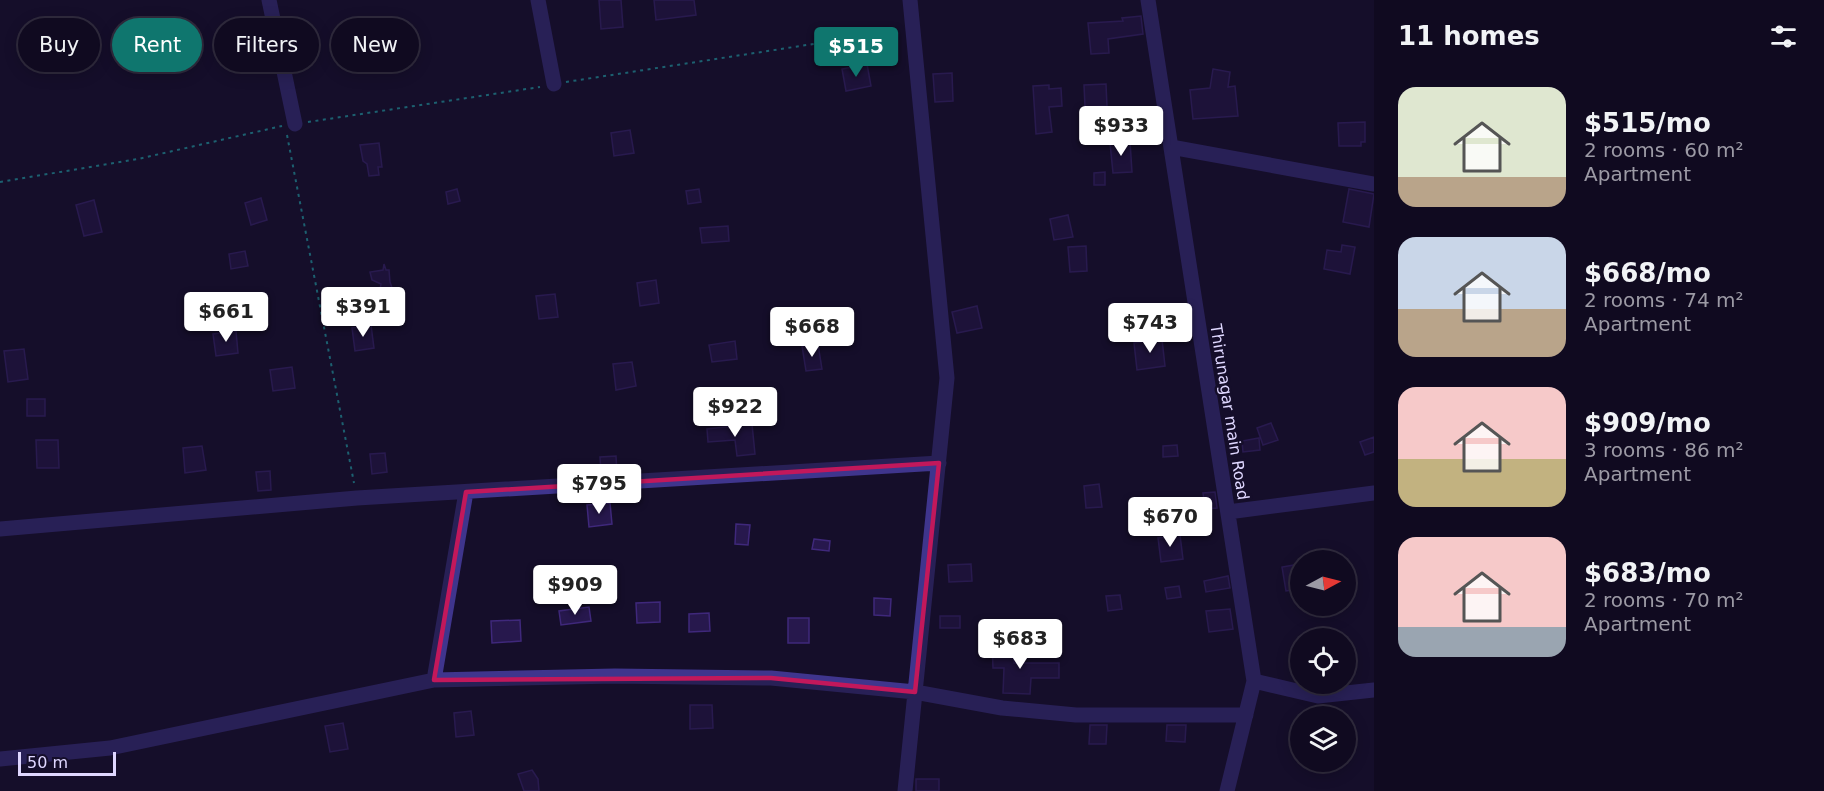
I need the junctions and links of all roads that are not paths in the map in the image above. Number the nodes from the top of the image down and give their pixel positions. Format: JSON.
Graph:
{"nodes":[{"id":1,"x":269,"y":0,"type":"edge"},
{"id":2,"x":538,"y":0,"type":"edge"},
{"id":3,"x":910,"y":0,"type":"edge"},
{"id":4,"x":1148,"y":0,"type":"edge"},
{"id":5,"x":554,"y":84,"type":"road end"},
{"id":6,"x":295,"y":124,"type":"road end"},
{"id":7,"x":1171,"y":147,"type":"junction"},
{"id":8,"x":1374,"y":184,"type":"edge"},
{"id":9,"x":939,"y":463,"type":"junction"},
{"id":10,"x":466,"y":492,"type":"junction"},
{"id":11,"x":1374,"y":493,"type":"edge"},
{"id":12,"x":1228,"y":512,"type":"junction"},
{"id":13,"x":0,"y":529,"type":"edge"},
{"id":14,"x":434,"y":680,"type":"junction"},
{"id":15,"x":1254,"y":681,"type":"junction"},
{"id":16,"x":1374,"y":690,"type":"edge"},
{"id":17,"x":915,"y":692,"type":"junction"},
{"id":18,"x":1246,"y":715,"type":"junction"},
{"id":19,"x":0,"y":759,"type":"edge"},
{"id":20,"x":905,"y":791,"type":"edge"},
{"id":21,"x":1227,"y":791,"type":"edge"}],
"edges":[{"from":1,"to":6,"type":"street"},
{"from":2,"to":5,"type":"street"},
{"from":3,"to":9,"type":"street"},
{"from":4,"to":7,"type":"street","name":"Thirunagar main Road"},
{"from":7,"to":8,"type":"street"},
{"from":7,"to":12,"type":"street","name":"Thirunagar main Road"},
{"from":9,"to":10,"type":"street"},
{"from":9,"to":17,"type":"street"},
{"from":10,"to":13,"type":"street"},
{"from":10,"to":14,"type":"street"},
{"from":11,"to":12,"type":"street"},
{"from":12,"to":15,"type":"street","name":"Thirunagar main Road"},
{"from":14,"to":17,"type":"street"},
{"from":14,"to":19,"type":"street"},
{"from":15,"to":16,"type":"street"},
{"from":15,"to":18,"type":"street","name":"Thirunagar main Road"},
{"from":17,"to":18,"type":"street"},
{"from":17,"to":20,"type":"street"},
{"from":18,"to":21,"type":"street","name":"Thirunagar main Road"}]}
